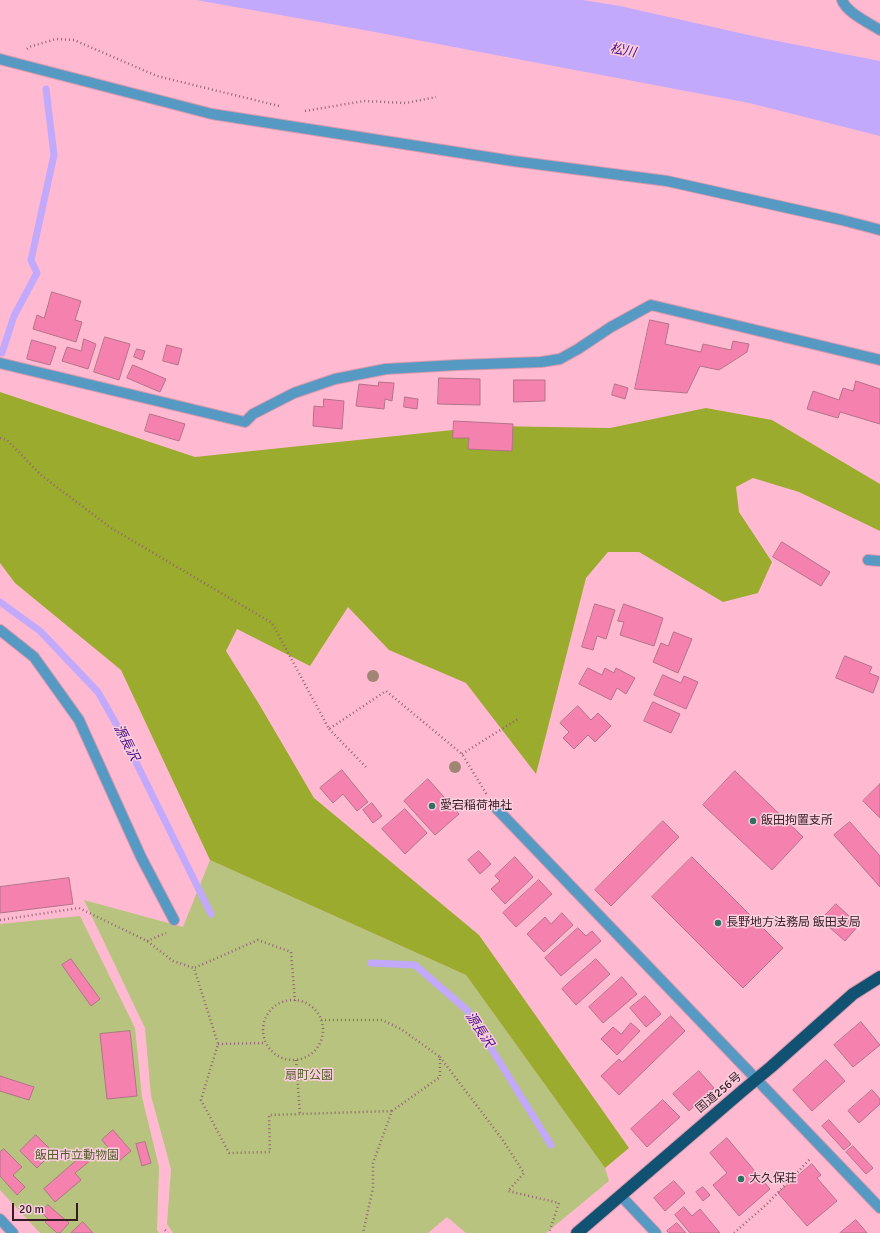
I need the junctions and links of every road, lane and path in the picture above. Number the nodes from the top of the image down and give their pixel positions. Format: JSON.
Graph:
{"nodes":[{"id":1,"x":842,"y":0,"type":"edge"},
{"id":2,"x":880,"y":30,"type":"edge"},
{"id":3,"x":0,"y":59,"type":"edge"},
{"id":4,"x":11,"y":62,"type":"junction"},
{"id":5,"x":436,"y":97,"type":"dead end"},
{"id":6,"x":285,"y":108,"type":"dead end"},
{"id":7,"x":300,"y":112,"type":"dead end"},
{"id":8,"x":880,"y":230,"type":"edge"},
{"id":9,"x":880,"y":360,"type":"edge"},
{"id":10,"x":0,"y":363,"type":"edge"},
{"id":11,"x":0,"y":438,"type":"edge"},
{"id":12,"x":868,"y":560,"type":"dead end"},
{"id":13,"x":880,"y":561,"type":"edge"},
{"id":14,"x":0,"y":630,"type":"edge"},
{"id":15,"x":518,"y":720,"type":"dead end"},
{"id":16,"x":329,"y":729,"type":"junction"},
{"id":17,"x":462,"y":754,"type":"junction"},
{"id":18,"x":366,"y":767,"type":"dead end"},
{"id":19,"x":495,"y":807,"type":"joint"},
{"id":20,"x":0,"y":920,"type":"edge"},
{"id":21,"x":174,"y":920,"type":"dead end"},
{"id":22,"x":194,"y":968,"type":"junction"},
{"id":23,"x":880,"y":977,"type":"edge"},
{"id":24,"x":295,"y":1001,"type":"junction"},
{"id":25,"x":321,"y":1020,"type":"junction"},
{"id":26,"x":265,"y":1042,"type":"junction"},
{"id":27,"x":218,"y":1044,"type":"junction"},
{"id":28,"x":440,"y":1057,"type":"junction"},
{"id":29,"x":296,"y":1060,"type":"junction"},
{"id":30,"x":757,"y":1079,"type":"junction"},
{"id":31,"x":392,"y":1111,"type":"junction"},
{"id":32,"x":300,"y":1114,"type":"junction"},
{"id":33,"x":822,"y":1146,"type":"junction"},
{"id":34,"x":621,"y":1196,"type":"junction"},
{"id":35,"x":880,"y":1208,"type":"edge"},
{"id":36,"x":0,"y":1219,"type":"edge"},
{"id":37,"x":165,"y":1230,"type":"dead end"},
{"id":38,"x":13,"y":1233,"type":"edge"},
{"id":39,"x":168,"y":1233,"type":"edge"},
{"id":40,"x":363,"y":1233,"type":"edge"},
{"id":41,"x":549,"y":1233,"type":"edge"},
{"id":42,"x":577,"y":1233,"type":"edge"},
{"id":43,"x":656,"y":1233,"type":"edge"},
{"id":44,"x":734,"y":1233,"type":"edge"}],
"edges":[{"from":1,"to":2,"type":"street"},
{"from":3,"to":4,"type":"street"},
{"from":4,"to":6,"type":"path"},
{"from":4,"to":8,"type":"street"},
{"from":5,"to":7,"type":"path"},
{"from":9,"to":10,"type":"street"},
{"from":11,"to":16,"type":"path"},
{"from":12,"to":13,"type":"street"},
{"from":14,"to":21,"type":"street"},
{"from":15,"to":17,"type":"path"},
{"from":16,"to":17,"type":"path"},
{"from":16,"to":18,"type":"path"},
{"from":17,"to":19,"type":"path"},
{"from":19,"to":30,"type":"street"},
{"from":20,"to":22,"type":"path"},
{"from":22,"to":24,"type":"path"},
{"from":22,"to":27,"type":"path"},
{"from":23,"to":30,"type":"highway","name":"国道256号"},
{"from":24,"to":25,"type":"path"},
{"from":24,"to":26,"type":"path"},
{"from":25,"to":28,"type":"path"},
{"from":25,"to":29,"type":"path"},
{"from":26,"to":27,"type":"path"},
{"from":26,"to":29,"type":"path"},
{"from":27,"to":32,"type":"path"},
{"from":28,"to":31,"type":"path"},
{"from":28,"to":41,"type":"path"},
{"from":29,"to":32,"type":"path"},
{"from":30,"to":33,"type":"street"},
{"from":30,"to":34,"type":"highway","name":"国道256号"},
{"from":31,"to":32,"type":"path"},
{"from":31,"to":40,"type":"path"},
{"from":33,"to":35,"type":"street"},
{"from":33,"to":44,"type":"path"},
{"from":34,"to":42,"type":"highway","name":"国道256号"},
{"from":34,"to":43,"type":"street"},
{"from":36,"to":38,"type":"street"},
{"from":37,"to":39,"type":"path"}]}
